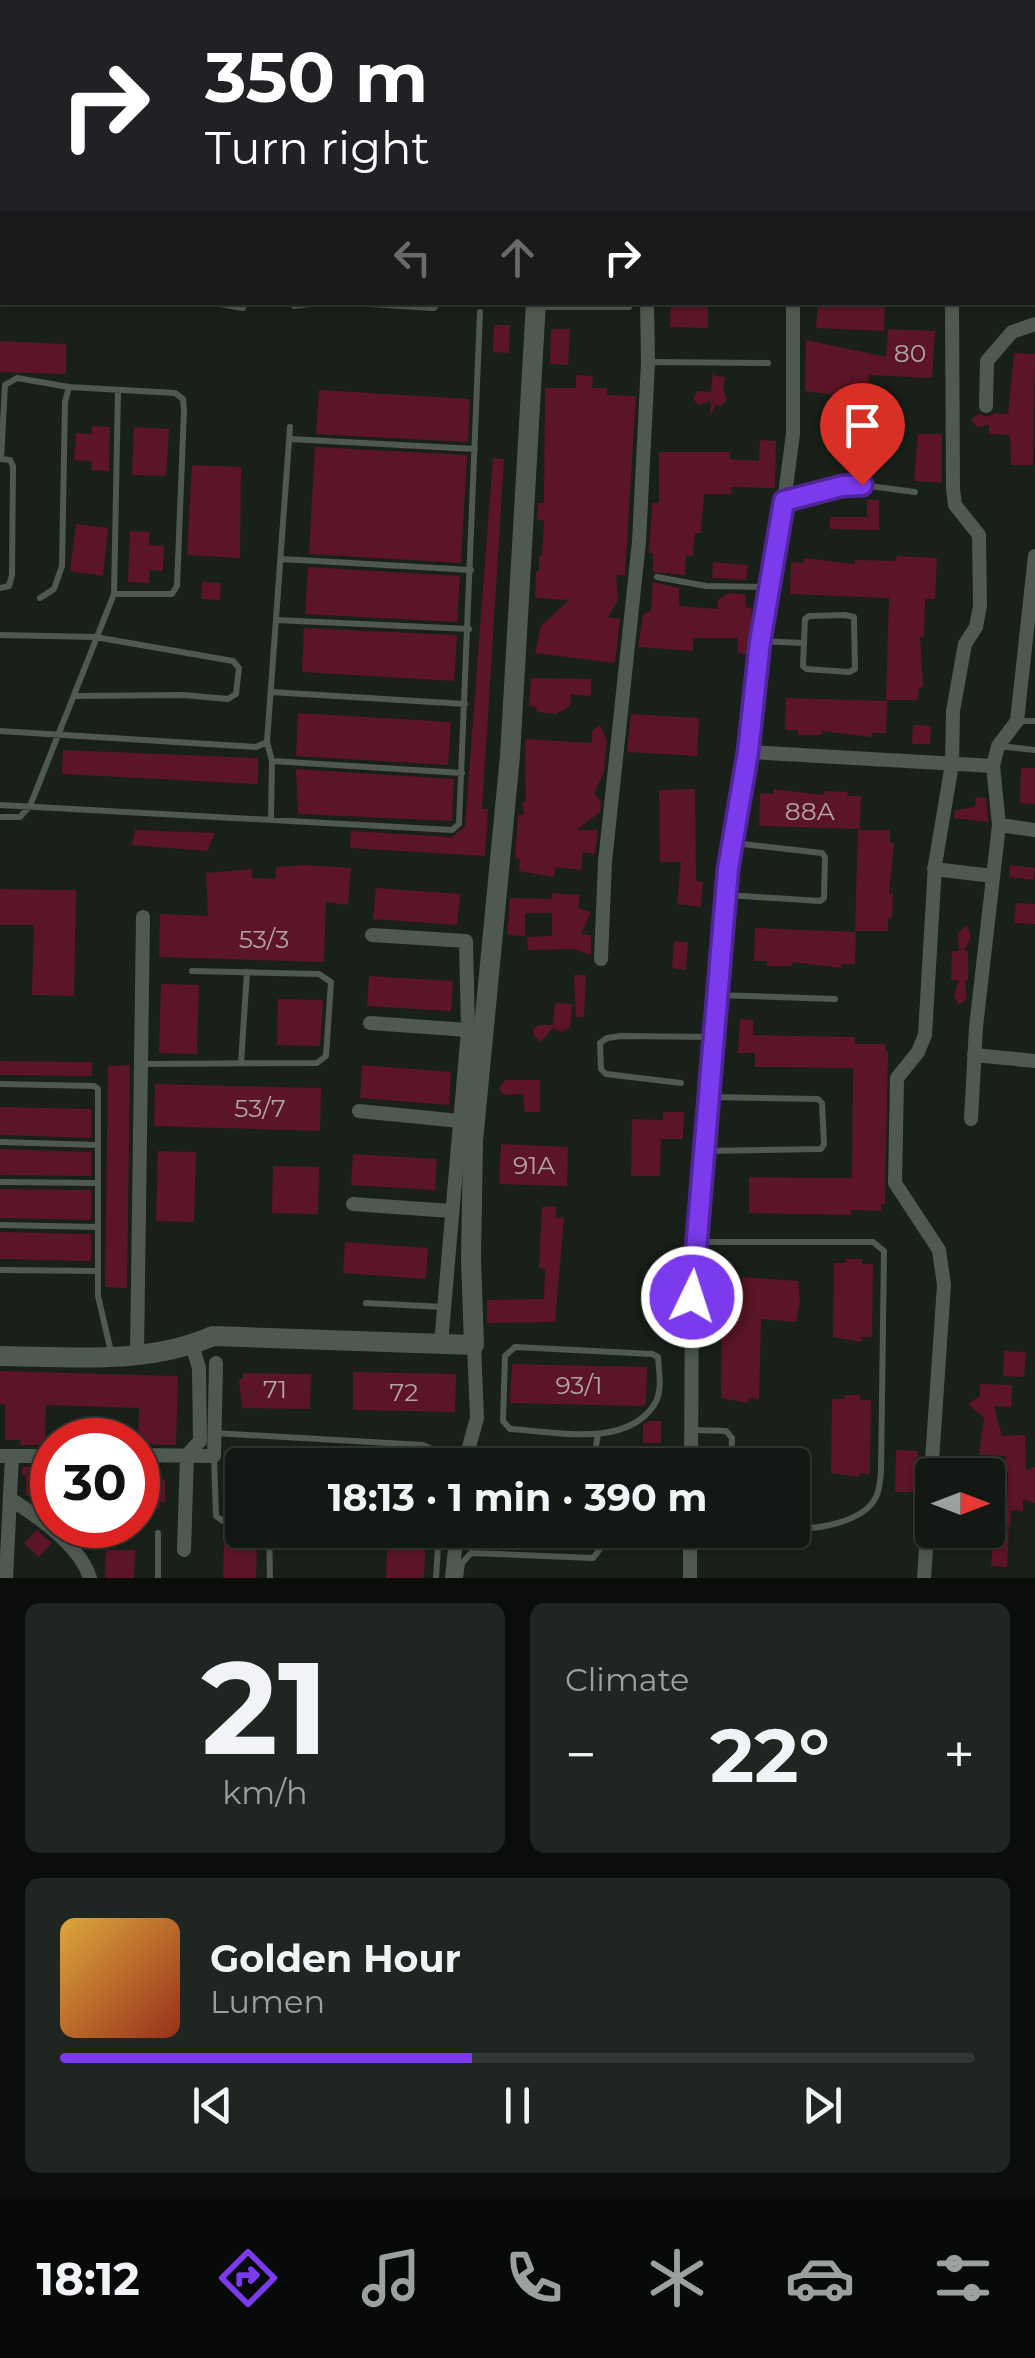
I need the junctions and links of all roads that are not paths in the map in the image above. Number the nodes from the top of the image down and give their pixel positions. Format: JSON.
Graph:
{"nodes":[{"id":1,"x":220,"y":305,"type":"edge"},
{"id":2,"x":244,"y":305,"type":"edge"},
{"id":3,"x":396,"y":305,"type":"edge"},
{"id":4,"x":437,"y":305,"type":"edge"},
{"id":5,"x":535,"y":305,"type":"edge"},
{"id":6,"x":647,"y":305,"type":"edge"},
{"id":7,"x":793,"y":305,"type":"edge"},
{"id":8,"x":952,"y":305,"type":"edge"},
{"id":9,"x":628,"y":308,"type":"dead end"},
{"id":10,"x":480,"y":312,"type":"dead end"},
{"id":11,"x":1035,"y":324,"type":"edge"},
{"id":12,"x":648,"y":362,"type":"junction"},
{"id":13,"x":768,"y":363,"type":"dead end"},
{"id":14,"x":69,"y":387,"type":"junction"},
{"id":15,"x":118,"y":390,"type":"junction"},
{"id":16,"x":986,"y":406,"type":"dead end"},
{"id":17,"x":290,"y":427,"type":"dead end"},
{"id":18,"x":290,"y":439,"type":"junction"},
{"id":19,"x":475,"y":449,"type":"junction"},
{"id":20,"x":1,"y":458,"type":"edge"},
{"id":21,"x":915,"y":492,"type":"dead end"},
{"id":22,"x":784,"y":501,"type":"junction"},
{"id":23,"x":1035,"y":556,"type":"edge"},
{"id":24,"x":282,"y":558,"type":"junction"},
{"id":25,"x":471,"y":570,"type":"junction"},
{"id":26,"x":656,"y":577,"type":"dead end"},
{"id":27,"x":770,"y":587,"type":"junction"},
{"id":28,"x":0,"y":588,"type":"edge"},
{"id":29,"x":114,"y":594,"type":"junction"},
{"id":30,"x":40,"y":598,"type":"dead end"},
{"id":31,"x":276,"y":620,"type":"junction"},
{"id":32,"x":469,"y":630,"type":"junction"},
{"id":33,"x":0,"y":635,"type":"edge"},
{"id":34,"x":95,"y":637,"type":"junction"},
{"id":35,"x":760,"y":642,"type":"junction"},
{"id":36,"x":802,"y":643,"type":"junction"},
{"id":37,"x":271,"y":692,"type":"junction"},
{"id":38,"x":75,"y":696,"type":"junction"},
{"id":39,"x":465,"y":704,"type":"junction"},
{"id":40,"x":1016,"y":720,"type":"junction"},
{"id":41,"x":1035,"y":721,"type":"edge"},
{"id":42,"x":0,"y":730,"type":"edge"},
{"id":43,"x":58,"y":734,"type":"junction"},
{"id":44,"x":267,"y":742,"type":"junction"},
{"id":45,"x":998,"y":746,"type":"junction"},
{"id":46,"x":1035,"y":750,"type":"edge"},
{"id":47,"x":748,"y":752,"type":"junction"},
{"id":48,"x":272,"y":760,"type":"junction"},
{"id":49,"x":952,"y":764,"type":"junction"},
{"id":50,"x":993,"y":766,"type":"junction"},
{"id":51,"x":462,"y":773,"type":"junction"},
{"id":52,"x":0,"y":805,"type":"edge"},
{"id":53,"x":30,"y":806,"type":"junction"},
{"id":54,"x":0,"y":817,"type":"edge"},
{"id":55,"x":270,"y":819,"type":"junction"},
{"id":56,"x":1000,"y":825,"type":"junction"},
{"id":57,"x":1035,"y":830,"type":"edge"},
{"id":58,"x":733,"y":842,"type":"junction"},
{"id":59,"x":934,"y":869,"type":"junction"},
{"id":60,"x":992,"y":876,"type":"junction"},
{"id":61,"x":726,"y":894,"type":"junction"},
{"id":62,"x":142,"y":917,"type":"dead end"},
{"id":63,"x":372,"y":935,"type":"dead end"},
{"id":64,"x":602,"y":958,"type":"dead end"},
{"id":65,"x":192,"y":971,"type":"dead end"},
{"id":66,"x":247,"y":972,"type":"junction"},
{"id":67,"x":716,"y":995,"type":"junction"},
{"id":68,"x":835,"y":999,"type":"dead end"},
{"id":69,"x":370,"y":1024,"type":"dead end"},
{"id":70,"x":468,"y":1030,"type":"junction"},
{"id":71,"x":713,"y":1038,"type":"junction"},
{"id":72,"x":974,"y":1055,"type":"junction"},
{"id":73,"x":1035,"y":1061,"type":"edge"},
{"id":74,"x":142,"y":1064,"type":"junction"},
{"id":75,"x":241,"y":1064,"type":"junction"},
{"id":76,"x":0,"y":1084,"type":"edge"},
{"id":77,"x":681,"y":1084,"type":"dead end"},
{"id":78,"x":708,"y":1097,"type":"junction"},
{"id":79,"x":359,"y":1111,"type":"dead end"},
{"id":80,"x":971,"y":1118,"type":"dead end"},
{"id":81,"x":460,"y":1122,"type":"junction"},
{"id":82,"x":0,"y":1142,"type":"edge"},
{"id":83,"x":98,"y":1146,"type":"junction"},
{"id":84,"x":703,"y":1150,"type":"junction"},
{"id":85,"x":0,"y":1182,"type":"edge"},
{"id":86,"x":98,"y":1183,"type":"junction"},
{"id":87,"x":353,"y":1204,"type":"dead end"},
{"id":88,"x":451,"y":1210,"type":"junction"},
{"id":89,"x":0,"y":1225,"type":"edge"},
{"id":90,"x":98,"y":1226,"type":"junction"},
{"id":91,"x":696,"y":1242,"type":"junction"},
{"id":92,"x":0,"y":1270,"type":"edge"},
{"id":93,"x":98,"y":1271,"type":"junction"},
{"id":94,"x":366,"y":1303,"type":"dead end"},
{"id":95,"x":444,"y":1307,"type":"junction"},
{"id":96,"x":441,"y":1344,"type":"junction"},
{"id":97,"x":192,"y":1346,"type":"junction"},
{"id":98,"x":474,"y":1346,"type":"junction"},
{"id":99,"x":136,"y":1354,"type":"junction"},
{"id":100,"x":0,"y":1356,"type":"edge"},
{"id":101,"x":112,"y":1358,"type":"junction"},
{"id":102,"x":216,"y":1363,"type":"dead end"},
{"id":103,"x":691,"y":1430,"type":"junction"},
{"id":104,"x":214,"y":1433,"type":"junction"},
{"id":105,"x":598,"y":1434,"type":"junction"},
{"id":106,"x":430,"y":1448,"type":"edge"},
{"id":107,"x":468,"y":1448,"type":"edge"},
{"id":108,"x":596,"y":1448,"type":"edge"},
{"id":109,"x":691,"y":1448,"type":"edge"},
{"id":110,"x":731,"y":1448,"type":"edge"},
{"id":111,"x":160,"y":1455,"type":"edge"},
{"id":112,"x":186,"y":1455,"type":"junction"},
{"id":113,"x":6,"y":1456,"type":"edge"},
{"id":114,"x":214,"y":1456,"type":"junction"},
{"id":115,"x":12,"y":1500,"type":"junction"},
{"id":116,"x":225,"y":1523,"type":"edge"},
{"id":117,"x":810,"y":1527,"type":"edge"},
{"id":118,"x":158,"y":1548,"type":"edge"},
{"id":119,"x":269,"y":1548,"type":"edge"},
{"id":120,"x":438,"y":1548,"type":"edge"},
{"id":121,"x":454,"y":1548,"type":"edge"},
{"id":122,"x":600,"y":1548,"type":"edge"},
{"id":123,"x":690,"y":1548,"type":"edge"},
{"id":124,"x":184,"y":1550,"type":"dead end"},
{"id":125,"x":6,"y":1578,"type":"edge"},
{"id":126,"x":90,"y":1578,"type":"edge"},
{"id":127,"x":158,"y":1578,"type":"edge"},
{"id":128,"x":270,"y":1578,"type":"edge"},
{"id":129,"x":436,"y":1578,"type":"edge"},
{"id":130,"x":452,"y":1578,"type":"edge"},
{"id":131,"x":460,"y":1578,"type":"edge"},
{"id":132,"x":690,"y":1578,"type":"edge"},
{"id":133,"x":924,"y":1578,"type":"edge"}],
"edges":[{"from":1,"to":2,"type":"lane"},
{"from":3,"to":4,"type":"lane"},
{"from":5,"to":9,"type":"lane"},
{"from":5,"to":98,"type":"street"},
{"from":6,"to":12,"type":"street"},
{"from":7,"to":22,"type":"street"},
{"from":8,"to":49,"type":"street"},
{"from":10,"to":19,"type":"lane"},
{"from":11,"to":16,"type":"street"},
{"from":12,"to":13,"type":"lane"},
{"from":12,"to":64,"type":"street"},
{"from":14,"to":15,"type":"lane"},
{"from":14,"to":20,"type":"lane"},
{"from":14,"to":30,"type":"lane"},
{"from":15,"to":29,"type":"lane"},
{"from":15,"to":29,"type":"lane"},
{"from":17,"to":18,"type":"lane"},
{"from":18,"to":19,"type":"lane"},
{"from":18,"to":24,"type":"lane"},
{"from":19,"to":25,"type":"lane"},
{"from":20,"to":28,"type":"lane"},
{"from":21,"to":22,"type":"lane"},
{"from":22,"to":27,"type":"street"},
{"from":23,"to":40,"type":"street"},
{"from":24,"to":25,"type":"lane"},
{"from":24,"to":31,"type":"lane"},
{"from":25,"to":32,"type":"lane"},
{"from":26,"to":27,"type":"lane"},
{"from":27,"to":35,"type":"street"},
{"from":29,"to":34,"type":"lane"},
{"from":31,"to":32,"type":"lane"},
{"from":31,"to":37,"type":"lane"},
{"from":32,"to":39,"type":"lane"},
{"from":33,"to":34,"type":"lane"},
{"from":34,"to":38,"type":"lane"},
{"from":34,"to":38,"type":"lane"},
{"from":35,"to":36,"type":"lane"},
{"from":35,"to":47,"type":"street"},
{"from":36,"to":36,"type":"lane"},
{"from":37,"to":39,"type":"lane"},
{"from":37,"to":44,"type":"lane"},
{"from":38,"to":43,"type":"lane"},
{"from":39,"to":51,"type":"lane"},
{"from":40,"to":41,"type":"lane"},
{"from":40,"to":45,"type":"street"},
{"from":42,"to":43,"type":"lane"},
{"from":43,"to":44,"type":"lane"},
{"from":43,"to":53,"type":"lane"},
{"from":44,"to":48,"type":"lane"},
{"from":45,"to":46,"type":"lane"},
{"from":45,"to":50,"type":"street"},
{"from":47,"to":49,"type":"street"},
{"from":47,"to":58,"type":"street"},
{"from":48,"to":51,"type":"lane"},
{"from":48,"to":55,"type":"lane"},
{"from":49,"to":50,"type":"street"},
{"from":49,"to":59,"type":"street"},
{"from":50,"to":56,"type":"street"},
{"from":51,"to":55,"type":"lane"},
{"from":52,"to":53,"type":"lane"},
{"from":53,"to":54,"type":"lane"},
{"from":53,"to":55,"type":"lane"},
{"from":56,"to":57,"type":"street"},
{"from":56,"to":60,"type":"street"},
{"from":58,"to":61,"type":"street"},
{"from":58,"to":61,"type":"lane"},
{"from":59,"to":60,"type":"street"},
{"from":59,"to":133,"type":"street"},
{"from":60,"to":72,"type":"street"},
{"from":61,"to":67,"type":"street"},
{"from":62,"to":74,"type":"street"},
{"from":63,"to":70,"type":"street"},
{"from":65,"to":66,"type":"lane"},
{"from":66,"to":75,"type":"lane"},
{"from":66,"to":75,"type":"lane"},
{"from":67,"to":68,"type":"lane"},
{"from":67,"to":71,"type":"street"},
{"from":69,"to":70,"type":"street"},
{"from":70,"to":81,"type":"street"},
{"from":71,"to":77,"type":"lane"},
{"from":71,"to":78,"type":"street"},
{"from":72,"to":73,"type":"street"},
{"from":72,"to":80,"type":"street"},
{"from":74,"to":75,"type":"lane"},
{"from":74,"to":99,"type":"street"},
{"from":76,"to":83,"type":"lane"},
{"from":78,"to":84,"type":"street"},
{"from":78,"to":84,"type":"lane"},
{"from":79,"to":81,"type":"street"},
{"from":81,"to":88,"type":"street"},
{"from":82,"to":83,"type":"lane"},
{"from":83,"to":86,"type":"lane"},
{"from":84,"to":91,"type":"street"},
{"from":85,"to":86,"type":"lane"},
{"from":86,"to":90,"type":"lane"},
{"from":87,"to":88,"type":"street"},
{"from":88,"to":95,"type":"street"},
{"from":89,"to":90,"type":"lane"},
{"from":90,"to":93,"type":"lane"},
{"from":91,"to":103,"type":"street"},
{"from":91,"to":117,"type":"lane"},
{"from":92,"to":93,"type":"lane"},
{"from":93,"to":101,"type":"lane"},
{"from":94,"to":95,"type":"lane"},
{"from":95,"to":96,"type":"street"},
{"from":96,"to":97,"type":"street"},
{"from":96,"to":98,"type":"street"},
{"from":97,"to":99,"type":"street"},
{"from":97,"to":112,"type":"street"},
{"from":98,"to":107,"type":"street"},
{"from":99,"to":101,"type":"street"},
{"from":100,"to":101,"type":"street"},
{"from":102,"to":104,"type":"street"},
{"from":103,"to":109,"type":"street"},
{"from":103,"to":110,"type":"lane"},
{"from":104,"to":106,"type":"lane"},
{"from":104,"to":114,"type":"street"},
{"from":105,"to":105,"type":"lane"},
{"from":105,"to":108,"type":"lane"},
{"from":111,"to":112,"type":"street"},
{"from":112,"to":114,"type":"street"},
{"from":112,"to":124,"type":"street"},
{"from":113,"to":115,"type":"street"},
{"from":114,"to":116,"type":"lane"},
{"from":115,"to":125,"type":"street"},
{"from":115,"to":126,"type":"street"},
{"from":118,"to":127,"type":"lane"},
{"from":119,"to":128,"type":"lane"},
{"from":120,"to":129,"type":"lane"},
{"from":121,"to":130,"type":"street"},
{"from":122,"to":131,"type":"lane"},
{"from":123,"to":132,"type":"street"}]}
